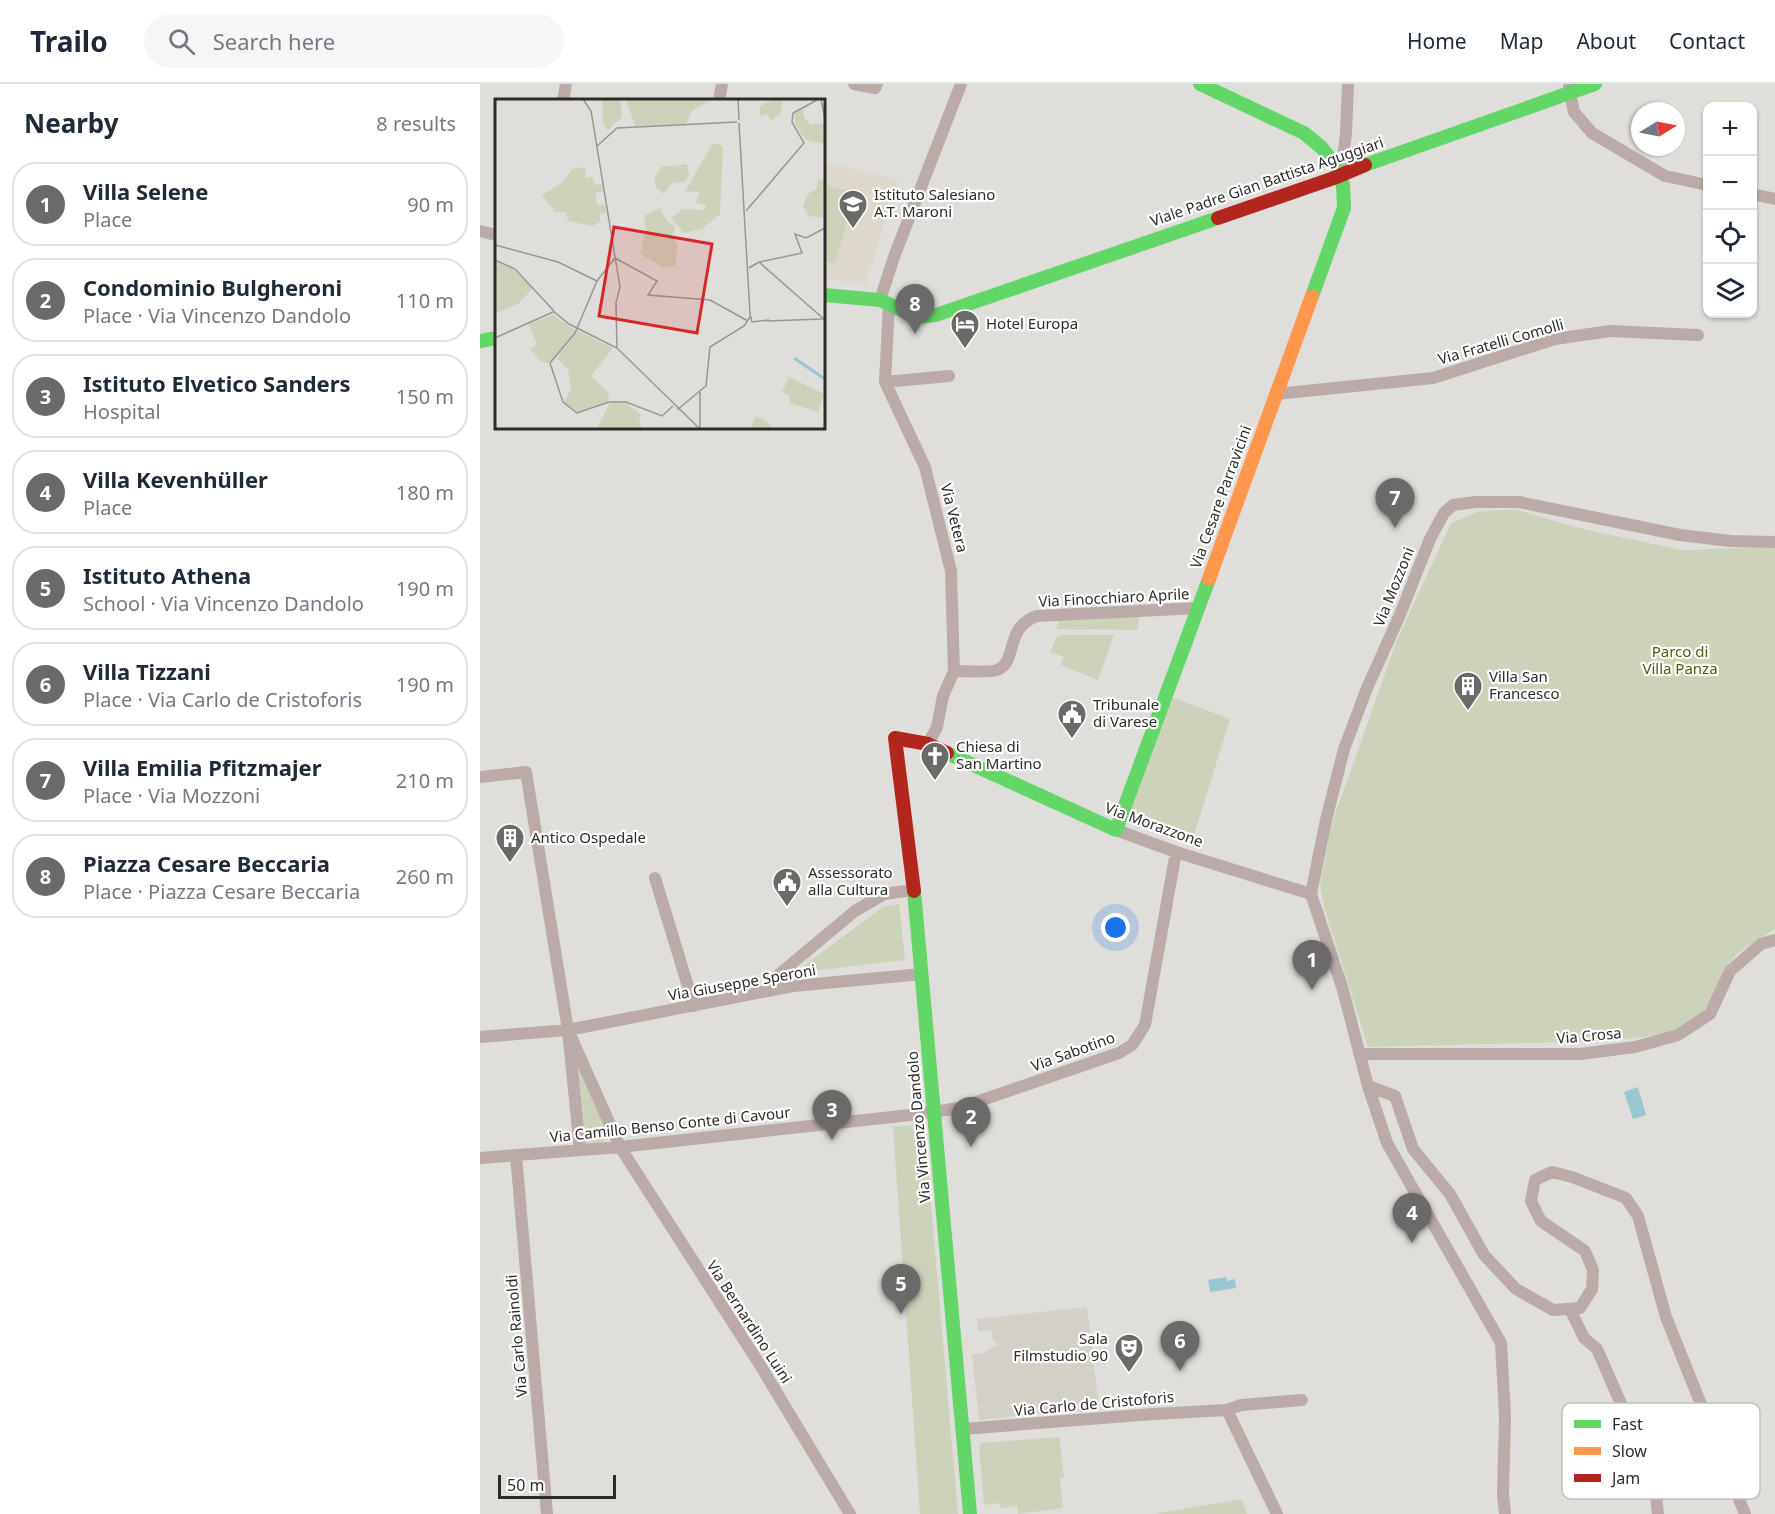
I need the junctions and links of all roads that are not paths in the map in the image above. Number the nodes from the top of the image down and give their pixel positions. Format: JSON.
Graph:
{"nodes":[{"id":1,"x":566,"y":84,"type":"edge"},
{"id":2,"x":722,"y":84,"type":"edge"},
{"id":3,"x":854,"y":84,"type":"edge"},
{"id":4,"x":877,"y":84,"type":"edge"},
{"id":5,"x":961,"y":84,"type":"edge"},
{"id":6,"x":1200,"y":84,"type":"edge"},
{"id":7,"x":1348,"y":84,"type":"edge"},
{"id":8,"x":1595,"y":84,"type":"edge"},
{"id":9,"x":1569,"y":88,"type":"edge"},
{"id":10,"x":563,"y":99,"type":"edge"},
{"id":11,"x":718,"y":99,"type":"edge"},
{"id":12,"x":1341,"y":174,"type":"junction"},
{"id":13,"x":1703,"y":184,"type":"edge"},
{"id":14,"x":1757,"y":195,"type":"edge"},
{"id":15,"x":1775,"y":199,"type":"edge"},
{"id":16,"x":480,"y":231,"type":"edge"},
{"id":17,"x":495,"y":235,"type":"edge"},
{"id":18,"x":825,"y":295,"type":"edge"},
{"id":19,"x":886,"y":302,"type":"junction"},
{"id":20,"x":1698,"y":335,"type":"dead end"},
{"id":21,"x":495,"y":338,"type":"edge"},
{"id":22,"x":480,"y":341,"type":"edge"},
{"id":23,"x":949,"y":376,"type":"dead end"},
{"id":24,"x":885,"y":382,"type":"junction"},
{"id":25,"x":1276,"y":394,"type":"junction"},
{"id":26,"x":1775,"y":542,"type":"edge"},
{"id":27,"x":1199,"y":608,"type":"junction"},
{"id":28,"x":954,"y":671,"type":"junction"},
{"id":29,"x":895,"y":738,"type":"joint"},
{"id":30,"x":928,"y":744,"type":"junction"},
{"id":31,"x":480,"y":777,"type":"edge"},
{"id":32,"x":1116,"y":830,"type":"junction"},
{"id":33,"x":1176,"y":852,"type":"junction"},
{"id":34,"x":655,"y":878,"type":"dead end"},
{"id":35,"x":913,"y":890,"type":"junction"},
{"id":36,"x":1311,"y":894,"type":"junction"},
{"id":37,"x":1775,"y":940,"type":"edge"},
{"id":38,"x":922,"y":974,"type":"junction"},
{"id":39,"x":769,"y":991,"type":"junction"},
{"id":40,"x":694,"y":1006,"type":"junction"},
{"id":41,"x":568,"y":1030,"type":"junction"},
{"id":42,"x":480,"y":1037,"type":"edge"},
{"id":43,"x":1359,"y":1053,"type":"junction"},
{"id":44,"x":1368,"y":1086,"type":"junction"},
{"id":45,"x":935,"y":1112,"type":"junction"},
{"id":46,"x":620,"y":1147,"type":"junction"},
{"id":47,"x":580,"y":1150,"type":"junction"},
{"id":48,"x":516,"y":1155,"type":"junction"},
{"id":49,"x":480,"y":1158,"type":"edge"},
{"id":50,"x":1570,"y":1309,"type":"junction"},
{"id":51,"x":1302,"y":1400,"type":"dead end"},
{"id":52,"x":1621,"y":1403,"type":"edge"},
{"id":53,"x":1700,"y":1403,"type":"edge"},
{"id":54,"x":1227,"y":1410,"type":"junction"},
{"id":55,"x":963,"y":1430,"type":"junction"},
{"id":56,"x":1656,"y":1499,"type":"edge"},
{"id":57,"x":1739,"y":1499,"type":"edge"},
{"id":58,"x":547,"y":1514,"type":"edge"},
{"id":59,"x":850,"y":1514,"type":"edge"},
{"id":60,"x":970,"y":1514,"type":"edge"},
{"id":61,"x":1276,"y":1514,"type":"edge"},
{"id":62,"x":1505,"y":1514,"type":"edge"},
{"id":63,"x":1658,"y":1514,"type":"edge"},
{"id":64,"x":1745,"y":1514,"type":"edge"}],
"edges":[{"from":1,"to":10,"type":"street"},
{"from":2,"to":11,"type":"street"},
{"from":3,"to":4,"type":"street"},
{"from":5,"to":19,"type":"street"},
{"from":6,"to":12,"type":"street"},
{"from":7,"to":12,"type":"street"},
{"from":8,"to":9,"type":"street","name":"Viale Padre Gian Battista Aguggiari"},
{"from":9,"to":12,"type":"street","name":"Viale Padre Gian Battista Aguggiari"},
{"from":9,"to":13,"type":"street"},
{"from":12,"to":19,"type":"street","name":"Viale Padre Gian Battista Aguggiari"},
{"from":12,"to":25,"type":"street","name":"Via Cesare Parravicini"},
{"from":14,"to":15,"type":"street"},
{"from":16,"to":17,"type":"street"},
{"from":18,"to":19,"type":"street","name":"Viale Padre Gian Battista Aguggiari"},
{"from":19,"to":24,"type":"street"},
{"from":20,"to":25,"type":"street","name":"Via Fratelli Comolli"},
{"from":21,"to":22,"type":"street"},
{"from":23,"to":24,"type":"street"},
{"from":24,"to":28,"type":"street","name":"Via Vetera"},
{"from":25,"to":27,"type":"street","name":"Via Cesare Parravicini"},
{"from":26,"to":36,"type":"street","name":"Via Mozzoni"},
{"from":27,"to":28,"type":"street","name":"Via Finocchiaro Aprile"},
{"from":27,"to":32,"type":"street","name":"Via Cesare Parravicini"},
{"from":28,"to":30,"type":"street"},
{"from":29,"to":30,"type":"street","name":"Via Morazzone"},
{"from":29,"to":35,"type":"street","name":"Via Vincenzo Dandolo"},
{"from":30,"to":32,"type":"street","name":"Via Morazzone"},
{"from":31,"to":41,"type":"street"},
{"from":32,"to":33,"type":"street","name":"Via Morazzone"},
{"from":33,"to":36,"type":"street","name":"Via Morazzone"},
{"from":33,"to":45,"type":"street","name":"Via Sabotino"},
{"from":34,"to":40,"type":"street"},
{"from":35,"to":38,"type":"street","name":"Via Vincenzo Dandolo"},
{"from":35,"to":39,"type":"street"},
{"from":36,"to":43,"type":"street"},
{"from":37,"to":43,"type":"street","name":"Via Crosa"},
{"from":38,"to":39,"type":"street","name":"Via Giuseppe Speroni"},
{"from":38,"to":45,"type":"street","name":"Via Vincenzo Dandolo"},
{"from":39,"to":40,"type":"street","name":"Via Giuseppe Speroni"},
{"from":40,"to":41,"type":"street","name":"Via Giuseppe Speroni"},
{"from":41,"to":42,"type":"street","name":"Via Giuseppe Speroni"},
{"from":41,"to":46,"type":"street","name":"Via Bernardino Luini"},
{"from":41,"to":47,"type":"street"},
{"from":43,"to":44,"type":"street"},
{"from":44,"to":50,"type":"street"},
{"from":44,"to":62,"type":"street"},
{"from":45,"to":46,"type":"street","name":"Via Camillo Benso Conte di Cavour"},
{"from":45,"to":55,"type":"street","name":"Via Vincenzo Dandolo"},
{"from":46,"to":47,"type":"street","name":"Via Camillo Benso Conte di Cavour"},
{"from":46,"to":59,"type":"street","name":"Via Bernardino Luini"},
{"from":47,"to":48,"type":"street","name":"Via Camillo Benso Conte di Cavour"},
{"from":48,"to":49,"type":"street","name":"Via Camillo Benso Conte di Cavour"},
{"from":48,"to":58,"type":"street","name":"Via Carlo Rainoldi"},
{"from":50,"to":52,"type":"street"},
{"from":50,"to":53,"type":"street"},
{"from":51,"to":54,"type":"street","name":"Via Carlo de Cristoforis"},
{"from":54,"to":55,"type":"street","name":"Via Carlo de Cristoforis"},
{"from":54,"to":61,"type":"street"},
{"from":55,"to":60,"type":"street","name":"Via Vincenzo Dandolo"},
{"from":56,"to":63,"type":"street"},
{"from":57,"to":64,"type":"street"}]}
